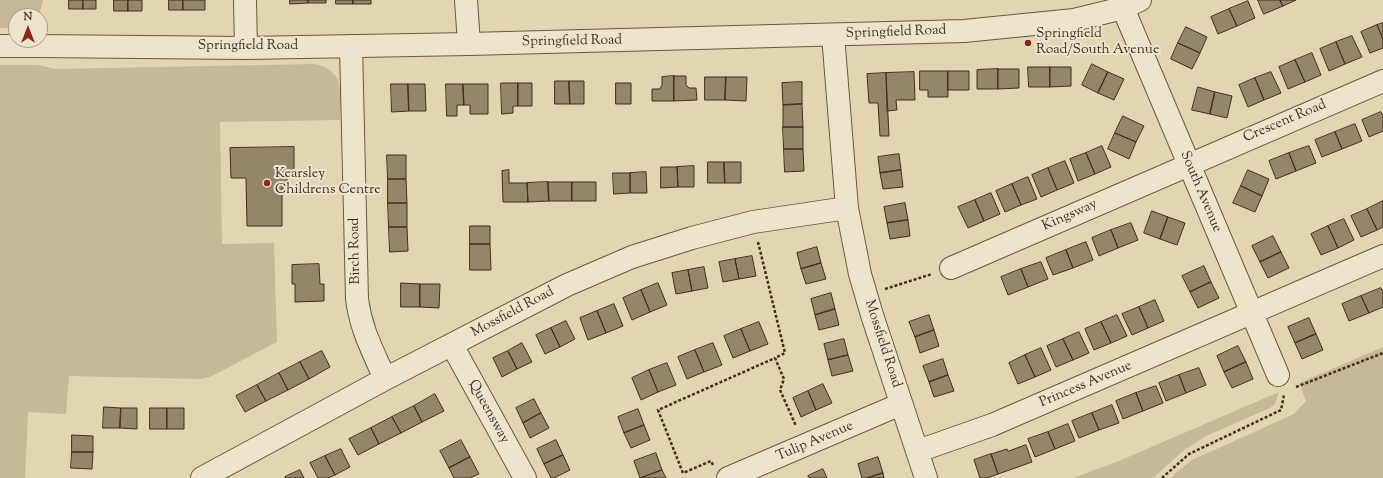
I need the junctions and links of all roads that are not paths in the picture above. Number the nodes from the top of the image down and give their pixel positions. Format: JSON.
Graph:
{"nodes":[{"id":1,"x":245,"y":0,"type":"edge"},
{"id":2,"x":466,"y":0,"type":"edge"},
{"id":3,"x":1119,"y":5,"type":"edge"},
{"id":4,"x":833,"y":35,"type":"junction"},
{"id":5,"x":469,"y":44,"type":"junction"},
{"id":6,"x":0,"y":46,"type":"edge"},
{"id":7,"x":351,"y":46,"type":"junction"},
{"id":8,"x":246,"y":48,"type":"junction"},
{"id":9,"x":1383,"y":81,"type":"edge"},
{"id":10,"x":1188,"y":164,"type":"junction"},
{"id":11,"x":847,"y":208,"type":"junction"},
{"id":12,"x":1383,"y":256,"type":"edge"},
{"id":13,"x":951,"y":268,"type":"road end"},
{"id":14,"x":1252,"y":314,"type":"junction"},
{"id":15,"x":452,"y":345,"type":"junction"},
{"id":16,"x":385,"y":379,"type":"junction"},
{"id":17,"x":1281,"y":384,"type":"road end"},
{"id":18,"x":901,"y":404,"type":"junction"},
{"id":19,"x":918,"y":451,"type":"junction"},
{"id":20,"x":721,"y":472,"type":"edge"},
{"id":21,"x":202,"y":478,"type":"edge"},
{"id":22,"x":525,"y":478,"type":"edge"},
{"id":23,"x":926,"y":478,"type":"edge"}],
"edges":[{"from":1,"to":8,"type":"street"},
{"from":2,"to":5,"type":"street"},
{"from":3,"to":4,"type":"street","name":"Springfield Road"},
{"from":3,"to":10,"type":"street","name":"South Avenue"},
{"from":4,"to":5,"type":"street","name":"Springfield Road"},
{"from":4,"to":11,"type":"street","name":"Mossfield Road"},
{"from":5,"to":7,"type":"street","name":"Springfield Road"},
{"from":6,"to":8,"type":"street","name":"Springfield Road"},
{"from":7,"to":8,"type":"street","name":"Springfield Road"},
{"from":7,"to":16,"type":"street","name":"Birch Road"},
{"from":9,"to":10,"type":"street","name":"Crescent Road"},
{"from":10,"to":13,"type":"street","name":"Kingsway"},
{"from":10,"to":14,"type":"street","name":"South Avenue"},
{"from":11,"to":15,"type":"street","name":"Mossfield Road"},
{"from":11,"to":18,"type":"street","name":"Mossfield Road"},
{"from":12,"to":14,"type":"street"},
{"from":14,"to":17,"type":"street","name":"South Avenue"},
{"from":14,"to":19,"type":"street","name":"Princess Avenue"},
{"from":15,"to":16,"type":"street","name":"Mossfield Road"},
{"from":15,"to":22,"type":"street","name":"Queensway"},
{"from":16,"to":21,"type":"street","name":"Mossfield Road"},
{"from":18,"to":19,"type":"street","name":"Mossfield Road"},
{"from":18,"to":20,"type":"street","name":"Tulip Avenue"},
{"from":19,"to":23,"type":"street","name":"Mossfield Road"}]}
